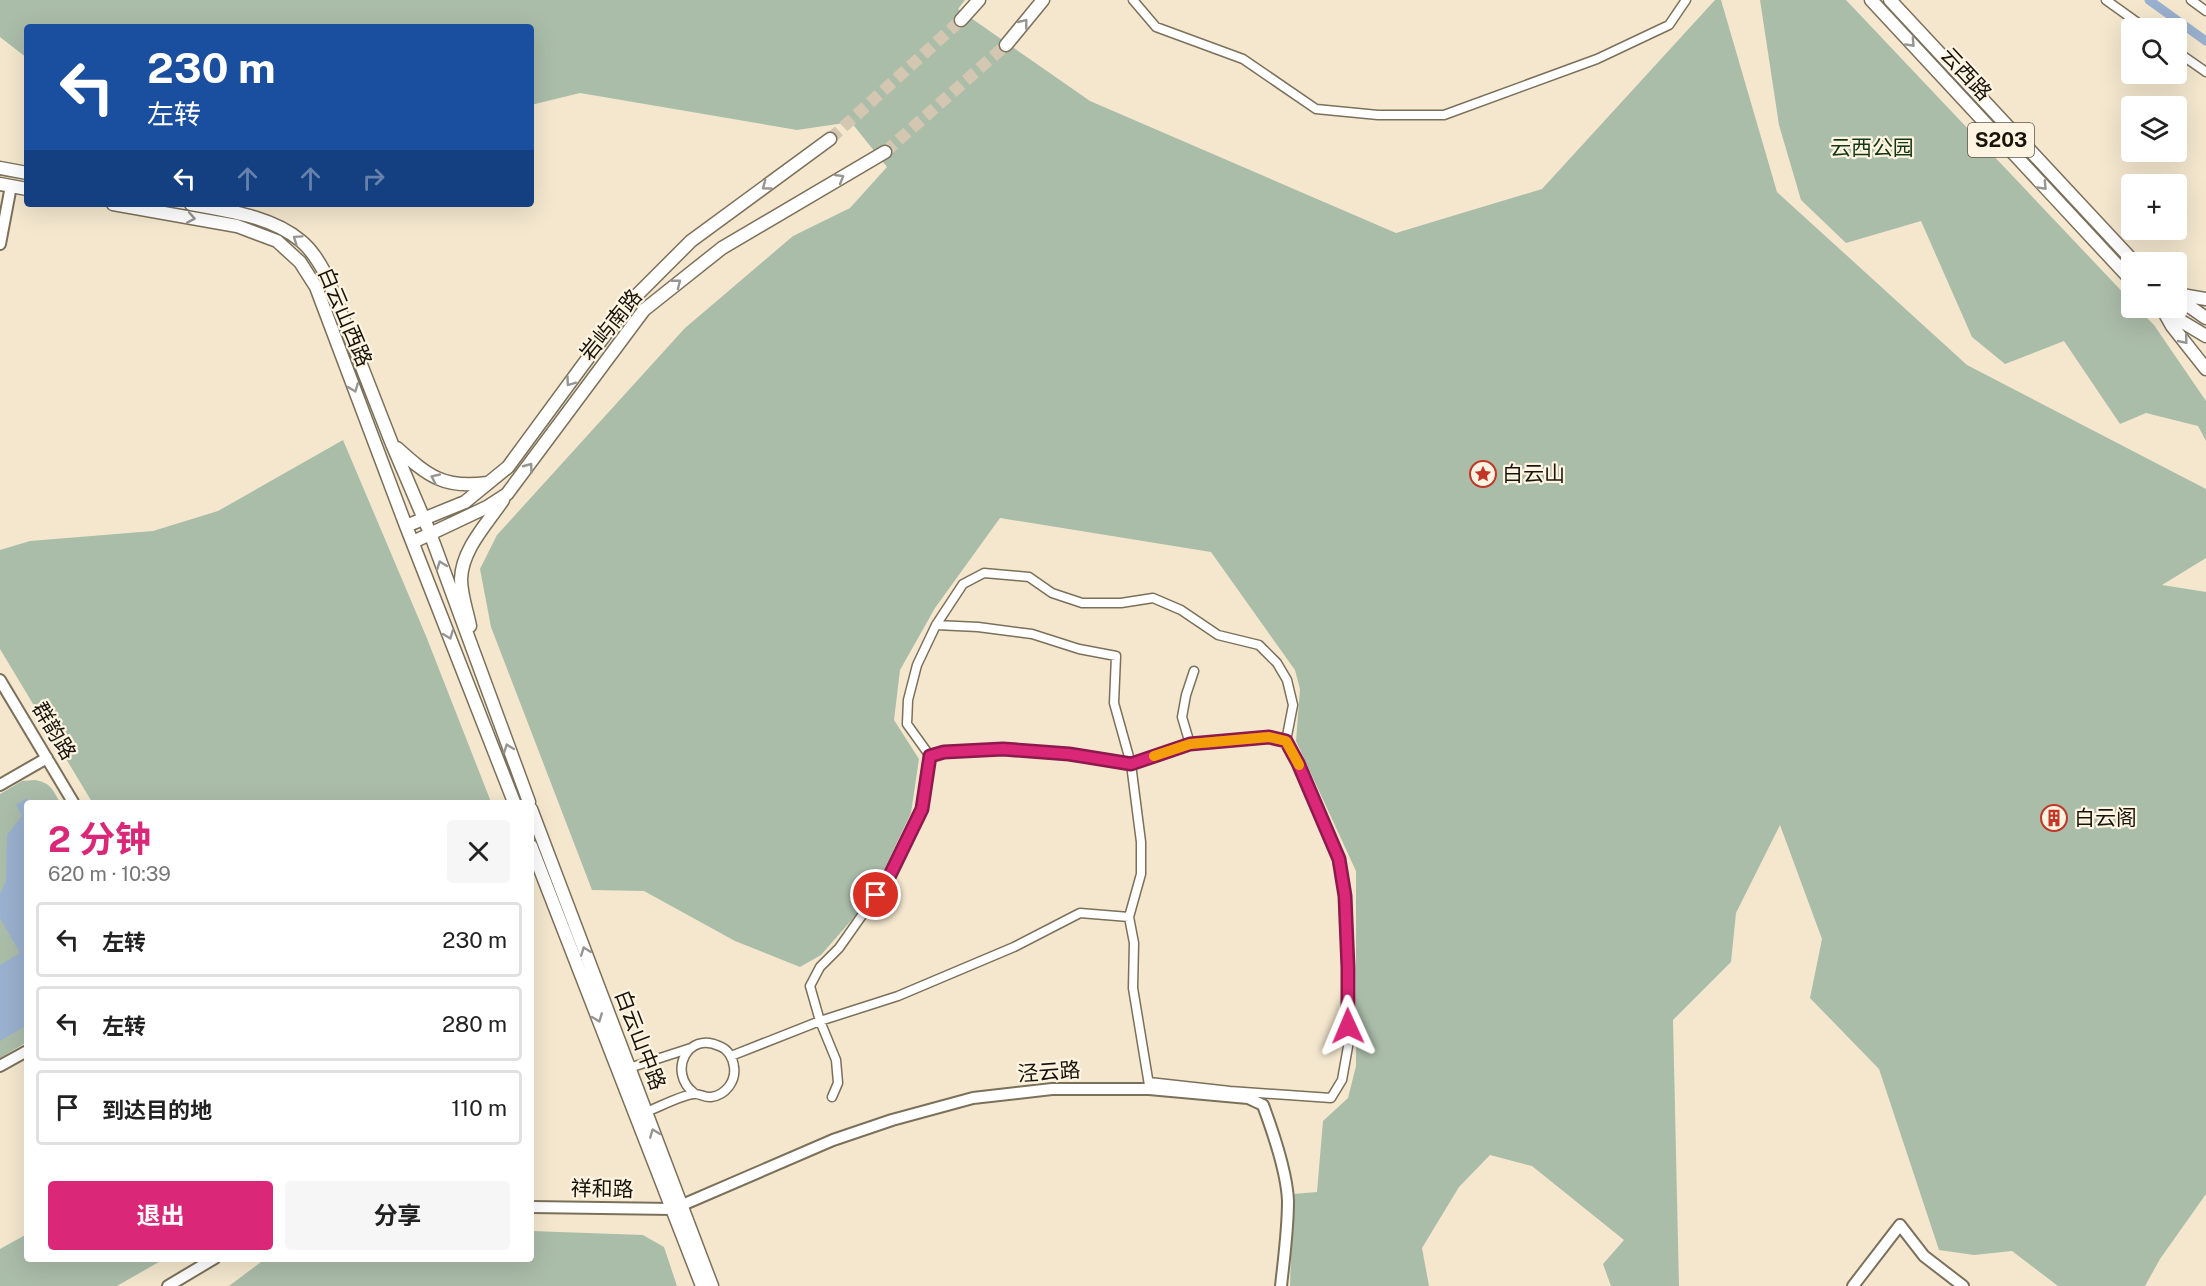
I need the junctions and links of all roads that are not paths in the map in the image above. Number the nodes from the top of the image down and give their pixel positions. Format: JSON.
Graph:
{"nodes":[{"id":1,"x":979,"y":0,"type":"edge"},
{"id":2,"x":1043,"y":0,"type":"edge"},
{"id":3,"x":1133,"y":0,"type":"edge"},
{"id":4,"x":1686,"y":0,"type":"edge"},
{"id":5,"x":1871,"y":0,"type":"edge"},
{"id":6,"x":1890,"y":0,"type":"edge"},
{"id":7,"x":2106,"y":0,"type":"edge"},
{"id":8,"x":2191,"y":0,"type":"edge"},
{"id":9,"x":2206,"y":11,"type":"edge"},
{"id":10,"x":2131,"y":18,"type":"edge"},
{"id":11,"x":961,"y":20,"type":"tunnel mouth"},
{"id":12,"x":1006,"y":45,"type":"tunnel mouth"},
{"id":13,"x":2187,"y":59,"type":"edge"},
{"id":14,"x":2206,"y":72,"type":"edge"},
{"id":15,"x":830,"y":139,"type":"tunnel mouth"},
{"id":16,"x":885,"y":153,"type":"tunnel mouth"},
{"id":17,"x":0,"y":168,"type":"edge"},
{"id":18,"x":24,"y":172,"type":"edge"},
{"id":19,"x":6,"y":185,"type":"edge"},
{"id":20,"x":24,"y":188,"type":"edge"},
{"id":21,"x":130,"y":207,"type":"edge"},
{"id":22,"x":207,"y":207,"type":"edge"},
{"id":23,"x":0,"y":244,"type":"edge"},
{"id":24,"x":2125,"y":252,"type":"edge"},
{"id":25,"x":2121,"y":269,"type":"edge"},
{"id":26,"x":2187,"y":296,"type":"edge"},
{"id":27,"x":2206,"y":299,"type":"edge"},
{"id":28,"x":2187,"y":303,"type":"edge"},
{"id":29,"x":2167,"y":318,"type":"edge"},
{"id":30,"x":2177,"y":318,"type":"edge"},
{"id":31,"x":2206,"y":318,"type":"edge"},
{"id":32,"x":2206,"y":336,"type":"edge"},
{"id":33,"x":2206,"y":369,"type":"edge"},
{"id":34,"x":392,"y":444,"type":"junction"},
{"id":35,"x":489,"y":483,"type":"junction"},
{"id":36,"x":507,"y":494,"type":"junction"},
{"id":37,"x":424,"y":519,"type":"junction"},
{"id":38,"x":406,"y":526,"type":"junction"},
{"id":39,"x":430,"y":533,"type":"junction"},
{"id":40,"x":413,"y":542,"type":"junction"},
{"id":41,"x":936,"y":625,"type":"junction"},
{"id":42,"x":1194,"y":670,"type":"dead end"},
{"id":43,"x":0,"y":680,"type":"edge"},
{"id":44,"x":484,"y":686,"type":"junction"},
{"id":45,"x":1286,"y":741,"type":"junction"},
{"id":46,"x":1190,"y":744,"type":"junction"},
{"id":47,"x":930,"y":756,"type":"junction"},
{"id":48,"x":47,"y":758,"type":"junction"},
{"id":49,"x":1131,"y":764,"type":"junction"},
{"id":50,"x":0,"y":785,"type":"edge"},
{"id":51,"x":72,"y":800,"type":"edge"},
{"id":52,"x":513,"y":800,"type":"edge"},
{"id":53,"x":528,"y":800,"type":"edge"},
{"id":54,"x":534,"y":817,"type":"edge"},
{"id":55,"x":534,"y":853,"type":"edge"},
{"id":56,"x":1129,"y":917,"type":"junction"},
{"id":57,"x":820,"y":1021,"type":"junction"},
{"id":58,"x":691,"y":1048,"type":"junction"},
{"id":59,"x":24,"y":1053,"type":"edge"},
{"id":60,"x":731,"y":1056,"type":"junction"},
{"id":61,"x":0,"y":1066,"type":"edge"},
{"id":62,"x":629,"y":1068,"type":"junction"},
{"id":63,"x":1149,"y":1085,"type":"junction"},
{"id":64,"x":694,"y":1094,"type":"junction"},
{"id":65,"x":832,"y":1097,"type":"dead end"},
{"id":66,"x":646,"y":1112,"type":"junction"},
{"id":67,"x":534,"y":1207,"type":"edge"},
{"id":68,"x":677,"y":1207,"type":"junction"},
{"id":69,"x":210,"y":1262,"type":"edge"},
{"id":70,"x":182,"y":1282,"type":"edge"},
{"id":71,"x":168,"y":1286,"type":"edge"},
{"id":72,"x":702,"y":1286,"type":"edge"},
{"id":73,"x":712,"y":1286,"type":"edge"},
{"id":74,"x":1281,"y":1286,"type":"edge"},
{"id":75,"x":1853,"y":1286,"type":"edge"},
{"id":76,"x":1963,"y":1286,"type":"edge"}],
"edges":[{"from":1,"to":11,"type":"main road"},
{"from":12,"to":2,"type":"main road","one_way":true},
{"from":3,"to":4,"type":"street"},
{"from":5,"to":25,"type":"main road","name":"云西路","number":"S203","one_way":true},
{"from":6,"to":24,"type":"main road","name":"云西路","number":"S203"},
{"from":7,"to":10,"type":"street"},
{"from":8,"to":9,"type":"street"},
{"from":13,"to":14,"type":"street"},
{"from":15,"to":35,"type":"main road","name":"岩屿南路","one_way":true},
{"from":36,"to":16,"type":"main road","name":"岩屿南路","one_way":true},
{"from":17,"to":18,"type":"main road"},
{"from":19,"to":20,"type":"main road"},
{"from":19,"to":23,"type":"street"},
{"from":21,"to":38,"type":"main road","name":"白云山西路","one_way":true},
{"from":34,"to":22,"type":"main road","name":"白云山西路","one_way":true},
{"from":26,"to":27,"type":"main road"},
{"from":28,"to":31,"type":"main road"},
{"from":29,"to":33,"type":"main road","one_way":true},
{"from":30,"to":32,"type":"main road"},
{"from":35,"to":34,"type":"main road","one_way":true},
{"from":34,"to":37,"type":"main road","name":"白云山西路"},
{"from":35,"to":37,"type":"main road","name":"岩屿南路"},
{"from":36,"to":39,"type":"main road","name":"岩屿南路"},
{"from":36,"to":44,"type":"main road"},
{"from":37,"to":38,"type":"main road","name":"岩屿南路"},
{"from":37,"to":39,"type":"main road","name":"白云山西路"},
{"from":38,"to":40,"type":"main road","name":"白云山西路"},
{"from":39,"to":40,"type":"main road","name":"岩屿南路"},
{"from":44,"to":39,"type":"main road","one_way":true},
{"from":40,"to":52,"type":"main road","one_way":true},
{"from":41,"to":45,"type":"street"},
{"from":41,"to":47,"type":"street"},
{"from":41,"to":49,"type":"street"},
{"from":42,"to":46,"type":"street"},
{"from":43,"to":48,"type":"street","name":"群韵路"},
{"from":53,"to":44,"type":"main road","one_way":true},
{"from":45,"to":46,"type":"street"},
{"from":45,"to":63,"type":"street"},
{"from":46,"to":49,"type":"street"},
{"from":47,"to":49,"type":"street"},
{"from":47,"to":57,"type":"street"},
{"from":48,"to":50,"type":"street"},
{"from":48,"to":51,"type":"street","name":"群韵路"},
{"from":49,"to":56,"type":"street"},
{"from":62,"to":54,"type":"main road","name":"白云山中路","one_way":true},
{"from":55,"to":68,"type":"main road","name":"白云山中路","one_way":true},
{"from":56,"to":57,"type":"street"},
{"from":56,"to":63,"type":"street"},
{"from":57,"to":60,"type":"street"},
{"from":57,"to":65,"type":"street"},
{"from":58,"to":60,"type":"street"},
{"from":58,"to":62,"type":"street"},
{"from":58,"to":64,"type":"street"},
{"from":59,"to":61,"type":"street"},
{"from":60,"to":64,"type":"street"},
{"from":62,"to":66,"type":"main road","name":"白云山中路"},
{"from":63,"to":68,"type":"street","name":"泾云路"},
{"from":63,"to":74,"type":"street","name":"泾云路"},
{"from":64,"to":66,"type":"street"},
{"from":68,"to":66,"type":"main road","name":"白云山中路","one_way":true},
{"from":67,"to":68,"type":"street","name":"祥和路"},
{"from":68,"to":72,"type":"main road","name":"白云山中路"},
{"from":68,"to":73,"type":"main road","name":"白云山中路"},
{"from":69,"to":70,"type":"street"},
{"from":70,"to":71,"type":"street"},
{"from":75,"to":76,"type":"street"}]}
